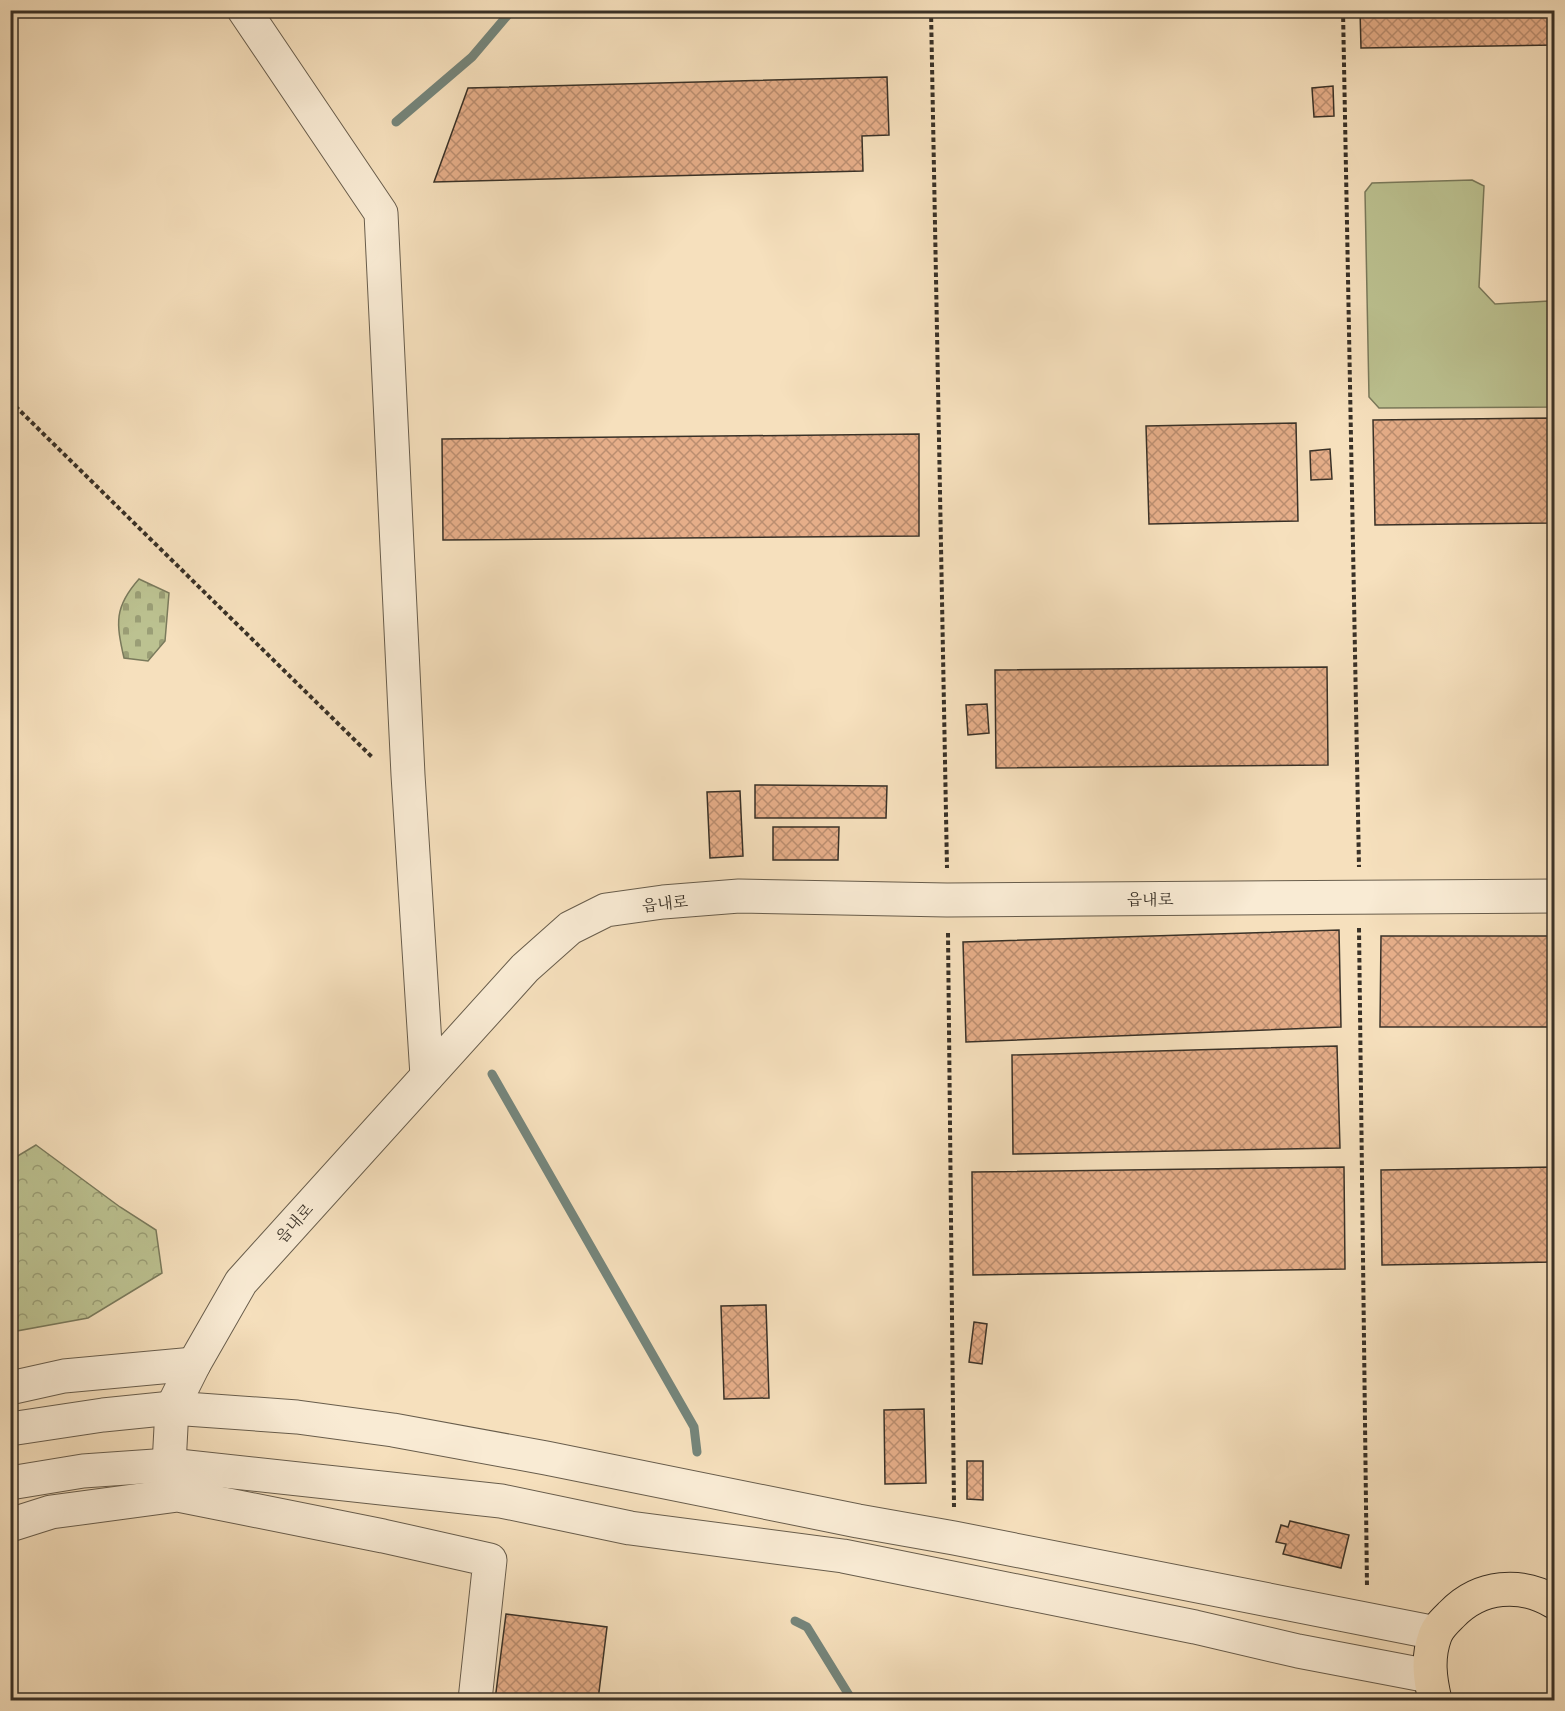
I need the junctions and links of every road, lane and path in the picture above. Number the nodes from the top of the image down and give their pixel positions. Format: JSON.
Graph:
{"nodes":[{"id":1,"x":244,"y":10,"type":"edge"},
{"id":2,"x":931,"y":10,"type":"edge"},
{"id":3,"x":1343,"y":10,"type":"edge"},
{"id":4,"x":10,"y":401,"type":"edge"},
{"id":5,"x":408,"y":775,"type":"junction"},
{"id":6,"x":1554,"y":896,"type":"edge"},
{"id":7,"x":1359,"y":897,"type":"junction"},
{"id":8,"x":947,"y":900,"type":"junction"},
{"id":9,"x":427,"y":1076,"type":"junction"},
{"id":10,"x":194,"y":1364,"type":"junction"},
{"id":11,"x":10,"y":1388,"type":"edge"},
{"id":12,"x":172,"y":1408,"type":"junction"},
{"id":13,"x":10,"y":1429,"type":"edge"},
{"id":14,"x":169,"y":1465,"type":"junction"},
{"id":15,"x":10,"y":1483,"type":"edge"},
{"id":16,"x":10,"y":1525,"type":"edge"},
{"id":17,"x":954,"y":1538,"type":"junction"},
{"id":18,"x":1554,"y":1602,"type":"edge"},
{"id":19,"x":1367,"y":1620,"type":"junction"},
{"id":20,"x":1436,"y":1633,"type":"junction"},
{"id":21,"x":1432,"y":1688,"type":"edge"},
{"id":22,"x":475,"y":1701,"type":"edge"}],
"edges":[{"from":1,"to":5,"type":"street"},
{"from":2,"to":8,"type":"path"},
{"from":3,"to":7,"type":"path"},
{"from":4,"to":5,"type":"path"},
{"from":5,"to":9,"type":"street"},
{"from":6,"to":7,"type":"street","name":"읍내로"},
{"from":7,"to":8,"type":"street","name":"읍내로"},
{"from":7,"to":19,"type":"path"},
{"from":8,"to":9,"type":"street","name":"읍내로"},
{"from":8,"to":17,"type":"path"},
{"from":9,"to":10,"type":"street","name":"읍내로"},
{"from":10,"to":11,"type":"street"},
{"from":10,"to":12,"type":"street","name":"읍내로"},
{"from":12,"to":13,"type":"street"},
{"from":12,"to":14,"type":"street"},
{"from":12,"to":17,"type":"street"},
{"from":14,"to":15,"type":"street"},
{"from":14,"to":21,"type":"street"},
{"from":16,"to":22,"type":"street"},
{"from":17,"to":19,"type":"street"},
{"from":18,"to":20,"type":"main road"},
{"from":19,"to":20,"type":"street"},
{"from":20,"to":21,"type":"main road"}]}
